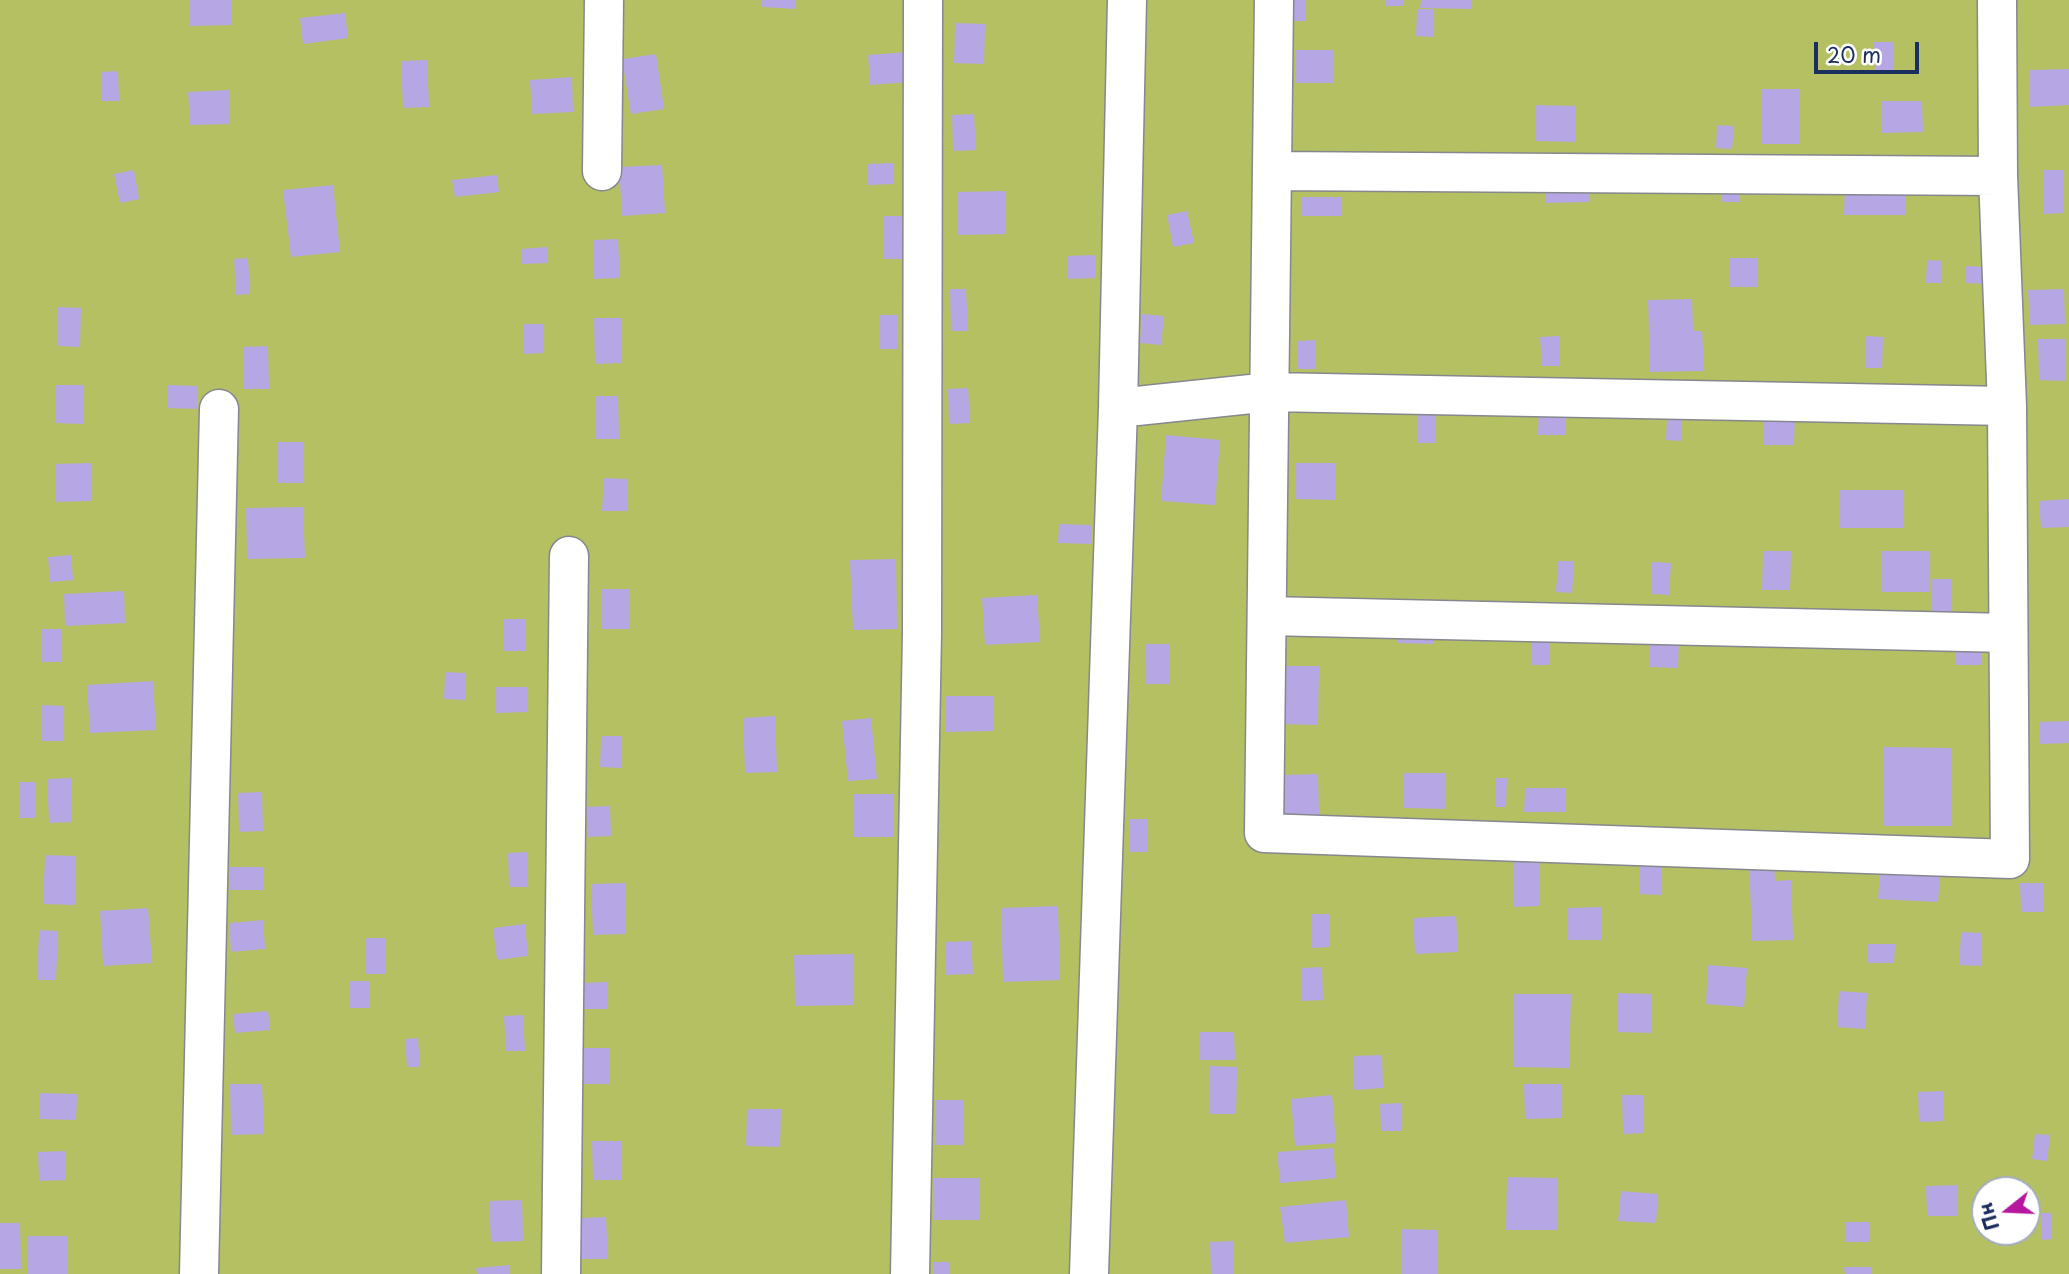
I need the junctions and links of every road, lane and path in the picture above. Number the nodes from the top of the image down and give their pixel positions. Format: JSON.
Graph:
{"nodes":[{"id":1,"x":604,"y":0,"type":"edge"},
{"id":2,"x":923,"y":0,"type":"edge"},
{"id":3,"x":1126,"y":0,"type":"edge"},
{"id":4,"x":1274,"y":0,"type":"edge"},
{"id":5,"x":1997,"y":0,"type":"edge"},
{"id":6,"x":602,"y":171,"type":"dead end"},
{"id":7,"x":1272,"y":171,"type":"junction"},
{"id":8,"x":1997,"y":176,"type":"junction"},
{"id":9,"x":1270,"y":392,"type":"junction"},
{"id":10,"x":2007,"y":406,"type":"junction"},
{"id":11,"x":1118,"y":408,"type":"junction"},
{"id":12,"x":219,"y":409,"type":"dead end"},
{"id":13,"x":569,"y":556,"type":"dead end"},
{"id":14,"x":1267,"y":616,"type":"junction"},
{"id":15,"x":2008,"y":633,"type":"junction"},
{"id":16,"x":199,"y":1274,"type":"edge"},
{"id":17,"x":561,"y":1274,"type":"edge"},
{"id":18,"x":910,"y":1274,"type":"edge"},
{"id":19,"x":1089,"y":1274,"type":"edge"}],
"edges":[{"from":1,"to":6,"type":"street"},
{"from":2,"to":18,"type":"street"},
{"from":3,"to":11,"type":"street"},
{"from":4,"to":7,"type":"street"},
{"from":5,"to":8,"type":"street"},
{"from":7,"to":8,"type":"street"},
{"from":7,"to":9,"type":"street"},
{"from":8,"to":10,"type":"street"},
{"from":9,"to":10,"type":"street"},
{"from":9,"to":11,"type":"street"},
{"from":9,"to":14,"type":"street"},
{"from":10,"to":15,"type":"street"},
{"from":11,"to":19,"type":"street"},
{"from":12,"to":16,"type":"street"},
{"from":13,"to":17,"type":"street"},
{"from":14,"to":15,"type":"street"},
{"from":14,"to":15,"type":"street"}]}
